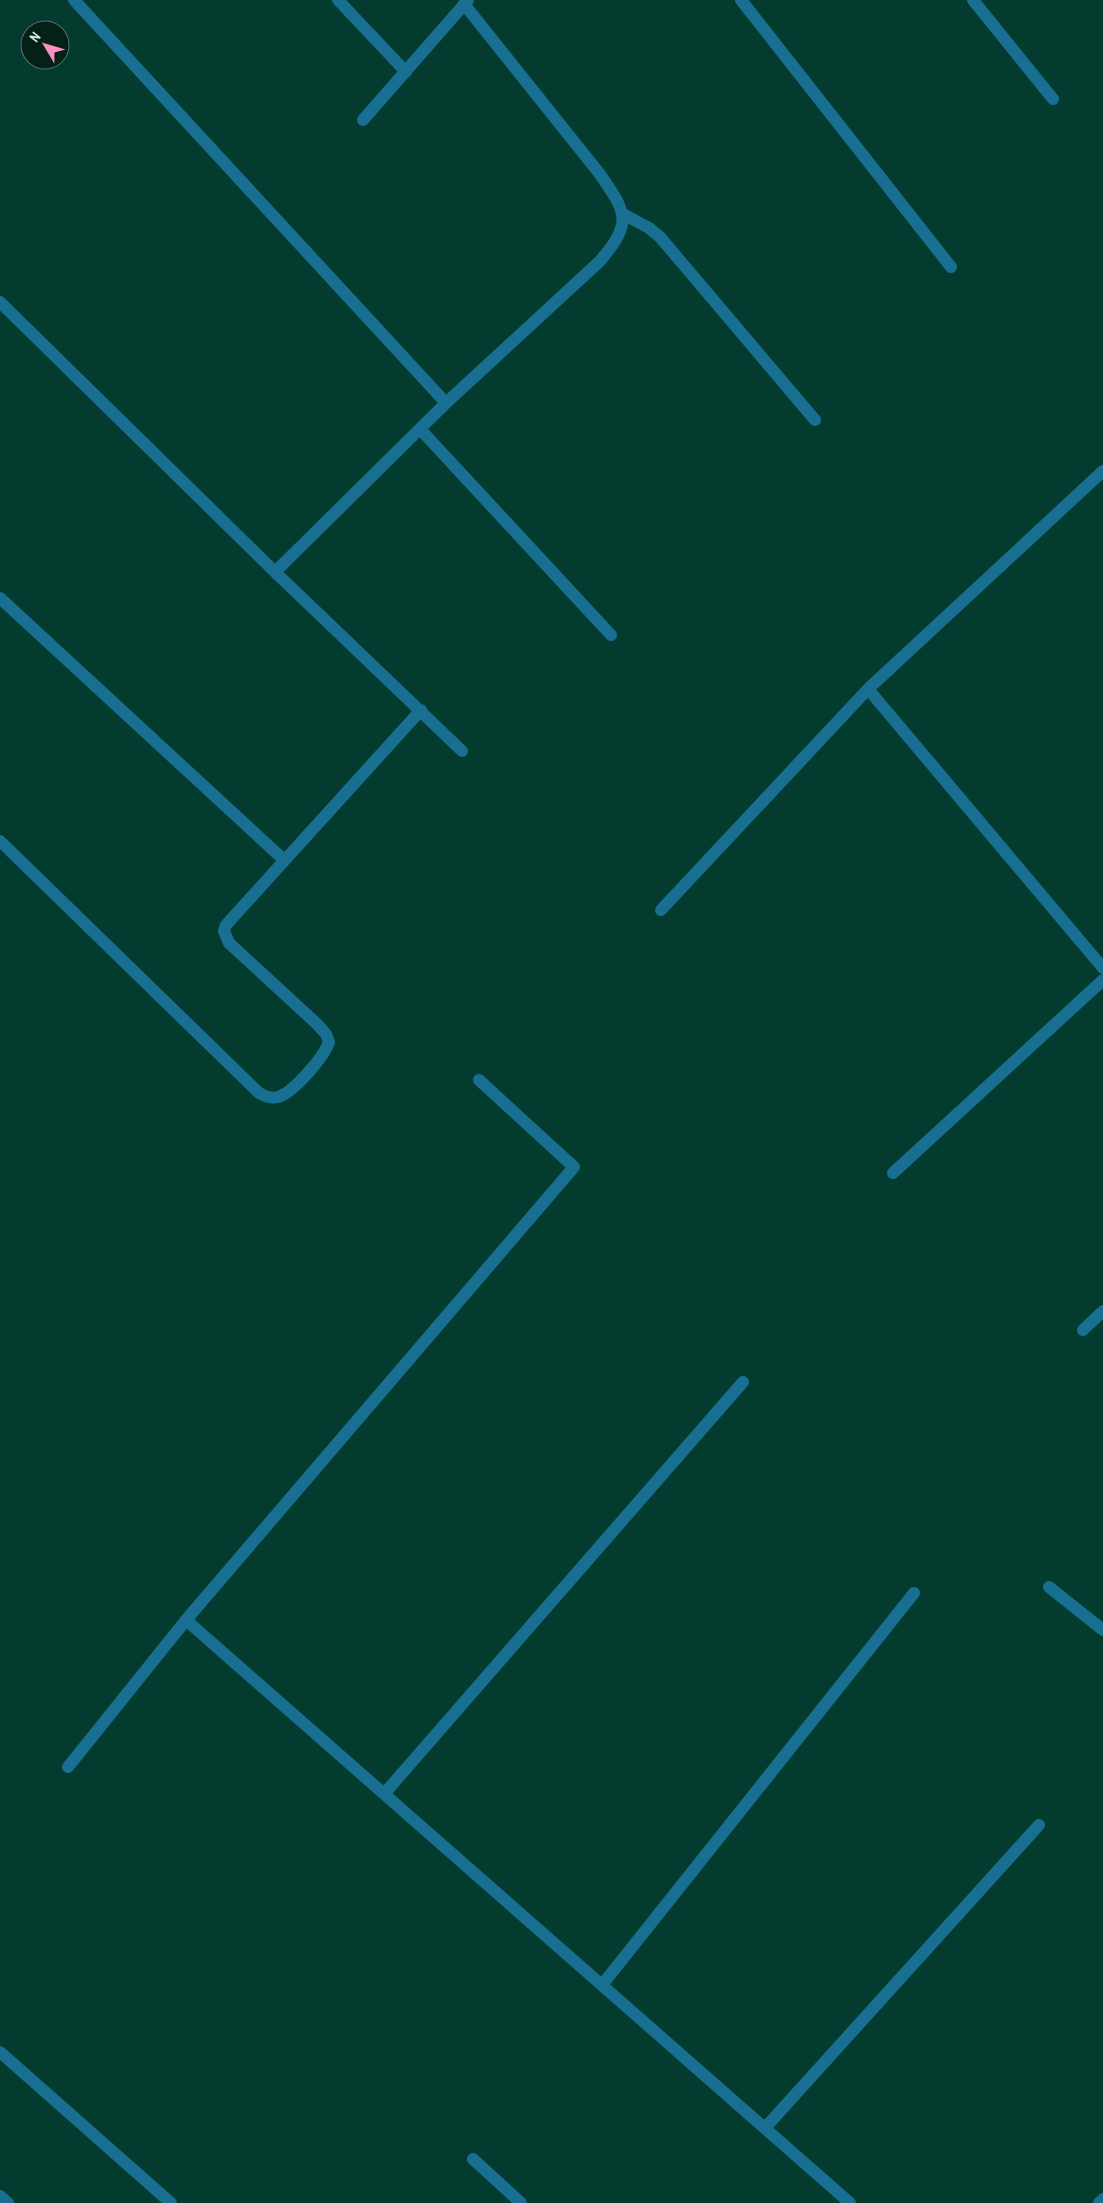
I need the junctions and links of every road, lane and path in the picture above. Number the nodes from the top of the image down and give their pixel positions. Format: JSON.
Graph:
{"nodes":[{"id":1,"x":74,"y":0,"type":"edge"},
{"id":2,"x":338,"y":0,"type":"edge"},
{"id":3,"x":741,"y":0,"type":"edge"},
{"id":4,"x":972,"y":0,"type":"edge"},
{"id":5,"x":466,"y":2,"type":"edge"},
{"id":6,"x":406,"y":72,"type":"junction"},
{"id":7,"x":1053,"y":99,"type":"dead end"},
{"id":8,"x":363,"y":120,"type":"dead end"},
{"id":9,"x":623,"y":214,"type":"junction"},
{"id":10,"x":951,"y":267,"type":"dead end"},
{"id":11,"x":0,"y":302,"type":"edge"},
{"id":12,"x":446,"y":403,"type":"junction"},
{"id":13,"x":815,"y":420,"type":"dead end"},
{"id":14,"x":420,"y":430,"type":"junction"},
{"id":15,"x":1103,"y":471,"type":"edge"},
{"id":16,"x":275,"y":572,"type":"junction"},
{"id":17,"x":0,"y":598,"type":"edge"},
{"id":18,"x":611,"y":636,"type":"dead end"},
{"id":19,"x":868,"y":689,"type":"junction"},
{"id":20,"x":421,"y":710,"type":"junction"},
{"id":21,"x":462,"y":751,"type":"dead end"},
{"id":22,"x":0,"y":841,"type":"edge"},
{"id":23,"x":284,"y":860,"type":"junction"},
{"id":24,"x":661,"y":910,"type":"dead end"},
{"id":25,"x":1103,"y":968,"type":"edge"},
{"id":26,"x":1103,"y":980,"type":"edge"},
{"id":27,"x":479,"y":1080,"type":"dead end"},
{"id":28,"x":893,"y":1173,"type":"dead end"},
{"id":29,"x":1103,"y":1311,"type":"edge"},
{"id":30,"x":1083,"y":1330,"type":"dead end"},
{"id":31,"x":743,"y":1382,"type":"dead end"},
{"id":32,"x":1049,"y":1586,"type":"dead end"},
{"id":33,"x":914,"y":1593,"type":"dead end"},
{"id":34,"x":186,"y":1620,"type":"junction"},
{"id":35,"x":1103,"y":1630,"type":"edge"},
{"id":36,"x":68,"y":1767,"type":"dead end"},
{"id":37,"x":384,"y":1794,"type":"junction"},
{"id":38,"x":1039,"y":1825,"type":"dead end"},
{"id":39,"x":602,"y":1985,"type":"junction"},
{"id":40,"x":0,"y":2052,"type":"edge"},
{"id":41,"x":765,"y":2128,"type":"junction"},
{"id":42,"x":472,"y":2159,"type":"dead end"},
{"id":43,"x":0,"y":2196,"type":"edge"},
{"id":44,"x":1103,"y":2199,"type":"edge"},
{"id":45,"x":8,"y":2203,"type":"edge"},
{"id":46,"x":171,"y":2203,"type":"edge"},
{"id":47,"x":521,"y":2203,"type":"edge"},
{"id":48,"x":850,"y":2203,"type":"edge"},
{"id":49,"x":1099,"y":2203,"type":"edge"}],
"edges":[{"from":1,"to":12,"type":"street"},
{"from":2,"to":6,"type":"street"},
{"from":3,"to":10,"type":"street"},
{"from":4,"to":7,"type":"street"},
{"from":5,"to":6,"type":"street"},
{"from":5,"to":9,"type":"street"},
{"from":6,"to":8,"type":"street"},
{"from":9,"to":12,"type":"street"},
{"from":9,"to":13,"type":"street"},
{"from":11,"to":16,"type":"street"},
{"from":12,"to":14,"type":"street"},
{"from":14,"to":16,"type":"street"},
{"from":14,"to":18,"type":"street"},
{"from":15,"to":19,"type":"street"},
{"from":16,"to":20,"type":"street"},
{"from":17,"to":23,"type":"street"},
{"from":19,"to":24,"type":"street"},
{"from":19,"to":25,"type":"street"},
{"from":20,"to":21,"type":"street"},
{"from":20,"to":23,"type":"street"},
{"from":22,"to":23,"type":"street"},
{"from":26,"to":28,"type":"street"},
{"from":27,"to":34,"type":"street"},
{"from":29,"to":30,"type":"street"},
{"from":31,"to":37,"type":"street"},
{"from":32,"to":35,"type":"street"},
{"from":33,"to":39,"type":"street"},
{"from":34,"to":36,"type":"street"},
{"from":34,"to":37,"type":"street"},
{"from":37,"to":39,"type":"street"},
{"from":38,"to":41,"type":"street"},
{"from":39,"to":41,"type":"street"},
{"from":40,"to":46,"type":"street"},
{"from":41,"to":48,"type":"street"},
{"from":42,"to":47,"type":"street"},
{"from":43,"to":45,"type":"street"},
{"from":44,"to":49,"type":"street"}]}
